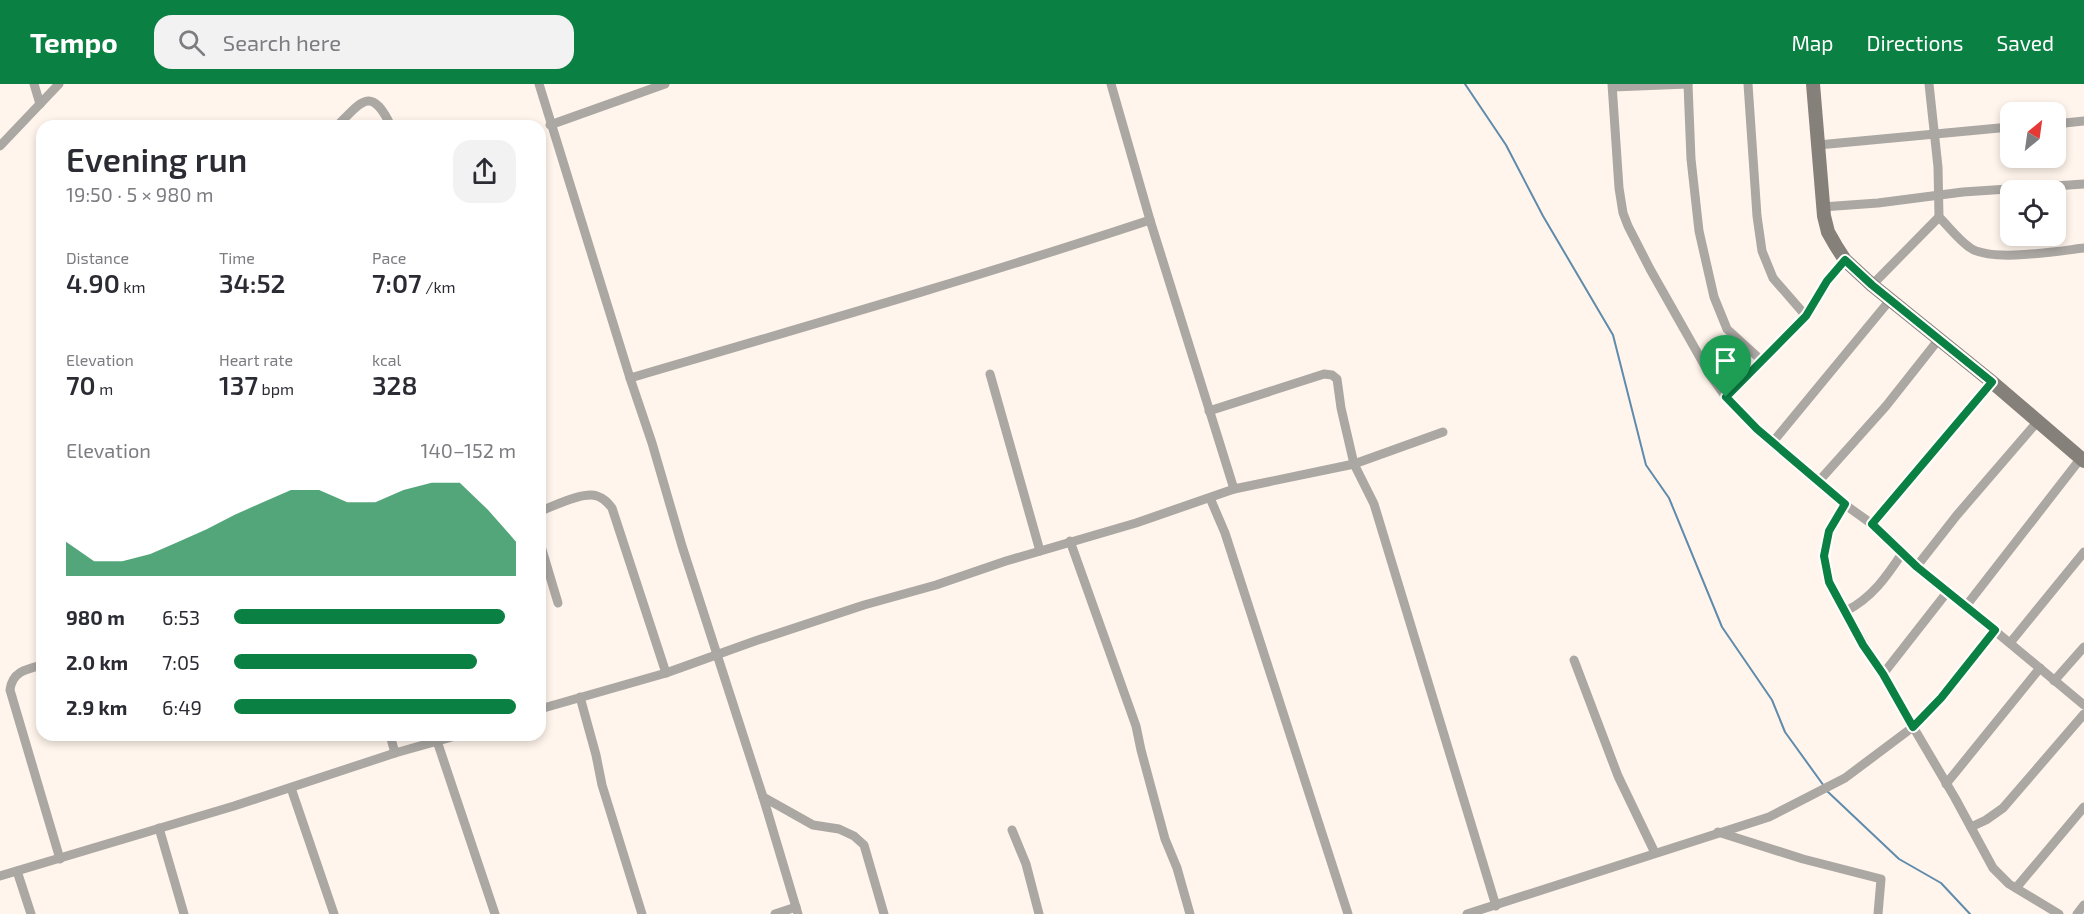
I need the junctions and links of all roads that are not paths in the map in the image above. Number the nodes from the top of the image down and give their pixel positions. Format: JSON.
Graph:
{"nodes":[{"id":1,"x":34,"y":84,"type":"edge"},
{"id":2,"x":59,"y":84,"type":"edge"},
{"id":3,"x":539,"y":84,"type":"edge"},
{"id":4,"x":665,"y":84,"type":"edge"},
{"id":5,"x":1111,"y":84,"type":"edge"},
{"id":6,"x":1688,"y":84,"type":"edge"},
{"id":7,"x":1748,"y":84,"type":"edge"},
{"id":8,"x":1813,"y":84,"type":"edge"},
{"id":9,"x":1929,"y":84,"type":"edge"},
{"id":10,"x":1612,"y":86,"type":"edge"},
{"id":11,"x":40,"y":104,"type":"junction"},
{"id":12,"x":343,"y":120,"type":"edge"},
{"id":13,"x":388,"y":120,"type":"edge"},
{"id":14,"x":2084,"y":121,"type":"edge"},
{"id":15,"x":2066,"y":123,"type":"edge"},
{"id":16,"x":550,"y":125,"type":"junction"},
{"id":17,"x":2000,"y":128,"type":"edge"},
{"id":18,"x":1933,"y":134,"type":"junction"},
{"id":19,"x":1818,"y":145,"type":"junction"},
{"id":20,"x":0,"y":146,"type":"edge"},
{"id":21,"x":2084,"y":184,"type":"edge"},
{"id":22,"x":1939,"y":196,"type":"junction"},
{"id":23,"x":1822,"y":207,"type":"junction"},
{"id":24,"x":1939,"y":217,"type":"junction"},
{"id":25,"x":1150,"y":220,"type":"junction"},
{"id":26,"x":2084,"y":248,"type":"edge"},
{"id":27,"x":1845,"y":260,"type":"junction"},
{"id":28,"x":1872,"y":285,"type":"junction"},
{"id":29,"x":1890,"y":300,"type":"junction"},
{"id":30,"x":1806,"y":316,"type":"junction"},
{"id":31,"x":1939,"y":339,"type":"junction"},
{"id":32,"x":1761,"y":360,"type":"junction"},
{"id":33,"x":990,"y":374,"type":"dead end"},
{"id":34,"x":630,"y":378,"type":"junction"},
{"id":35,"x":1992,"y":382,"type":"junction"},
{"id":36,"x":1726,"y":397,"type":"junction"},
{"id":37,"x":1209,"y":411,"type":"junction"},
{"id":38,"x":2038,"y":421,"type":"junction"},
{"id":39,"x":1443,"y":432,"type":"dead end"},
{"id":40,"x":1772,"y":443,"type":"junction"},
{"id":41,"x":2082,"y":460,"type":"edge"},
{"id":42,"x":1354,"y":464,"type":"junction"},
{"id":43,"x":1819,"y":481,"type":"junction"},
{"id":44,"x":1233,"y":489,"type":"junction"},
{"id":45,"x":1210,"y":498,"type":"junction"},
{"id":46,"x":1845,"y":504,"type":"junction"},
{"id":47,"x":546,"y":508,"type":"edge"},
{"id":48,"x":1872,"y":524,"type":"junction"},
{"id":49,"x":1070,"y":541,"type":"junction"},
{"id":50,"x":1040,"y":551,"type":"junction"},
{"id":51,"x":1903,"y":552,"type":"junction"},
{"id":52,"x":2084,"y":552,"type":"edge"},
{"id":53,"x":546,"y":563,"type":"edge"},
{"id":54,"x":1917,"y":567,"type":"junction"},
{"id":55,"x":1948,"y":591,"type":"junction"},
{"id":56,"x":558,"y":603,"type":"dead end"},
{"id":57,"x":1966,"y":606,"type":"junction"},
{"id":58,"x":1846,"y":611,"type":"junction"},
{"id":59,"x":1995,"y":630,"type":"junction"},
{"id":60,"x":2010,"y":643,"type":"junction"},
{"id":61,"x":2084,"y":647,"type":"edge"},
{"id":62,"x":717,"y":654,"type":"junction"},
{"id":63,"x":1574,"y":660,"type":"dead end"},
{"id":64,"x":36,"y":667,"type":"edge"},
{"id":65,"x":2040,"y":668,"type":"junction"},
{"id":66,"x":666,"y":673,"type":"junction"},
{"id":67,"x":1883,"y":674,"type":"junction"},
{"id":68,"x":2054,"y":681,"type":"junction"},
{"id":69,"x":580,"y":697,"type":"junction"},
{"id":70,"x":2084,"y":705,"type":"edge"},
{"id":71,"x":546,"y":707,"type":"edge"},
{"id":72,"x":2084,"y":714,"type":"edge"},
{"id":73,"x":1913,"y":727,"type":"junction"},
{"id":74,"x":392,"y":741,"type":"edge"},
{"id":75,"x":431,"y":741,"type":"edge"},
{"id":76,"x":434,"y":741,"type":"edge"},
{"id":77,"x":395,"y":753,"type":"junction"},
{"id":78,"x":1946,"y":783,"type":"junction"},
{"id":79,"x":291,"y":788,"type":"junction"},
{"id":80,"x":763,"y":797,"type":"junction"},
{"id":81,"x":2084,"y":807,"type":"edge"},
{"id":82,"x":1971,"y":826,"type":"junction"},
{"id":83,"x":159,"y":828,"type":"junction"},
{"id":84,"x":1012,"y":830,"type":"dead end"},
{"id":85,"x":1718,"y":832,"type":"junction"},
{"id":86,"x":1655,"y":853,"type":"junction"},
{"id":87,"x":60,"y":859,"type":"junction"},
{"id":88,"x":17,"y":871,"type":"junction"},
{"id":89,"x":0,"y":876,"type":"edge"},
{"id":90,"x":2016,"y":888,"type":"junction"},
{"id":91,"x":2084,"y":905,"type":"edge"},
{"id":92,"x":1496,"y":906,"type":"junction"},
{"id":93,"x":797,"y":911,"type":"edge"},
{"id":94,"x":31,"y":914,"type":"edge"},
{"id":95,"x":184,"y":914,"type":"edge"},
{"id":96,"x":334,"y":914,"type":"edge"},
{"id":97,"x":495,"y":914,"type":"edge"},
{"id":98,"x":642,"y":914,"type":"edge"},
{"id":99,"x":775,"y":914,"type":"edge"},
{"id":100,"x":884,"y":914,"type":"edge"},
{"id":101,"x":1039,"y":914,"type":"edge"},
{"id":102,"x":1190,"y":914,"type":"edge"},
{"id":103,"x":1348,"y":914,"type":"edge"},
{"id":104,"x":1467,"y":914,"type":"edge"},
{"id":105,"x":1878,"y":914,"type":"edge"},
{"id":106,"x":2059,"y":914,"type":"edge"},
{"id":107,"x":2077,"y":914,"type":"edge"}],
"edges":[{"from":1,"to":11,"type":"street"},
{"from":2,"to":11,"type":"street"},
{"from":3,"to":16,"type":"street"},
{"from":4,"to":16,"type":"street"},
{"from":5,"to":25,"type":"street"},
{"from":6,"to":10,"type":"street"},
{"from":6,"to":32,"type":"street"},
{"from":7,"to":30,"type":"street"},
{"from":8,"to":19,"type":"main road"},
{"from":9,"to":18,"type":"street"},
{"from":10,"to":36,"type":"street"},
{"from":11,"to":20,"type":"street"},
{"from":12,"to":13,"type":"street"},
{"from":14,"to":15,"type":"street"},
{"from":16,"to":34,"type":"street"},
{"from":17,"to":18,"type":"street"},
{"from":18,"to":19,"type":"street"},
{"from":18,"to":22,"type":"street"},
{"from":19,"to":23,"type":"main road"},
{"from":21,"to":22,"type":"street"},
{"from":22,"to":23,"type":"street"},
{"from":22,"to":24,"type":"street"},
{"from":23,"to":27,"type":"main road"},
{"from":24,"to":26,"type":"street"},
{"from":24,"to":28,"type":"street"},
{"from":25,"to":34,"type":"street"},
{"from":25,"to":37,"type":"street"},
{"from":27,"to":28,"type":"main road"},
{"from":27,"to":30,"type":"street"},
{"from":28,"to":29,"type":"main road"},
{"from":29,"to":31,"type":"main road"},
{"from":29,"to":40,"type":"street"},
{"from":30,"to":32,"type":"street"},
{"from":31,"to":35,"type":"main road"},
{"from":31,"to":43,"type":"street"},
{"from":32,"to":36,"type":"street"},
{"from":33,"to":50,"type":"street"},
{"from":34,"to":62,"type":"street"},
{"from":35,"to":38,"type":"main road"},
{"from":35,"to":48,"type":"street"},
{"from":36,"to":40,"type":"street"},
{"from":37,"to":42,"type":"street"},
{"from":37,"to":44,"type":"street"},
{"from":38,"to":41,"type":"main road"},
{"from":38,"to":54,"type":"street"},
{"from":39,"to":42,"type":"street"},
{"from":40,"to":43,"type":"street"},
{"from":41,"to":57,"type":"street"},
{"from":42,"to":44,"type":"street"},
{"from":42,"to":92,"type":"street"},
{"from":43,"to":46,"type":"street"},
{"from":44,"to":45,"type":"street"},
{"from":45,"to":49,"type":"street"},
{"from":45,"to":103,"type":"street"},
{"from":46,"to":48,"type":"street"},
{"from":46,"to":58,"type":"street"},
{"from":47,"to":66,"type":"street"},
{"from":48,"to":51,"type":"street"},
{"from":49,"to":50,"type":"street"},
{"from":49,"to":102,"type":"street"},
{"from":50,"to":62,"type":"street"},
{"from":51,"to":54,"type":"street"},
{"from":51,"to":58,"type":"street"},
{"from":52,"to":60,"type":"street"},
{"from":53,"to":56,"type":"street"},
{"from":54,"to":55,"type":"street"},
{"from":55,"to":57,"type":"street"},
{"from":55,"to":67,"type":"street"},
{"from":57,"to":59,"type":"street"},
{"from":58,"to":67,"type":"street"},
{"from":59,"to":60,"type":"street"},
{"from":59,"to":73,"type":"street"},
{"from":60,"to":65,"type":"street"},
{"from":61,"to":68,"type":"street"},
{"from":62,"to":66,"type":"street"},
{"from":62,"to":80,"type":"street"},
{"from":63,"to":86,"type":"street"},
{"from":64,"to":87,"type":"street"},
{"from":65,"to":68,"type":"street"},
{"from":65,"to":78,"type":"street"},
{"from":66,"to":69,"type":"street"},
{"from":67,"to":73,"type":"street"},
{"from":68,"to":70,"type":"street"},
{"from":69,"to":71,"type":"street"},
{"from":69,"to":98,"type":"street"},
{"from":72,"to":82,"type":"street"},
{"from":73,"to":78,"type":"street"},
{"from":73,"to":85,"type":"street"},
{"from":74,"to":77,"type":"street"},
{"from":75,"to":77,"type":"street"},
{"from":76,"to":97,"type":"street"},
{"from":77,"to":79,"type":"street"},
{"from":78,"to":82,"type":"street"},
{"from":79,"to":83,"type":"street"},
{"from":79,"to":96,"type":"street"},
{"from":80,"to":93,"type":"street"},
{"from":80,"to":100,"type":"street"},
{"from":81,"to":90,"type":"street"},
{"from":82,"to":90,"type":"street"},
{"from":83,"to":87,"type":"street"},
{"from":83,"to":95,"type":"street"},
{"from":84,"to":101,"type":"street"},
{"from":85,"to":86,"type":"street"},
{"from":85,"to":105,"type":"street"},
{"from":86,"to":92,"type":"street"},
{"from":87,"to":88,"type":"street"},
{"from":88,"to":89,"type":"street"},
{"from":88,"to":94,"type":"street"},
{"from":90,"to":106,"type":"street"},
{"from":91,"to":107,"type":"street"},
{"from":92,"to":104,"type":"street"},
{"from":93,"to":99,"type":"street"}]}
